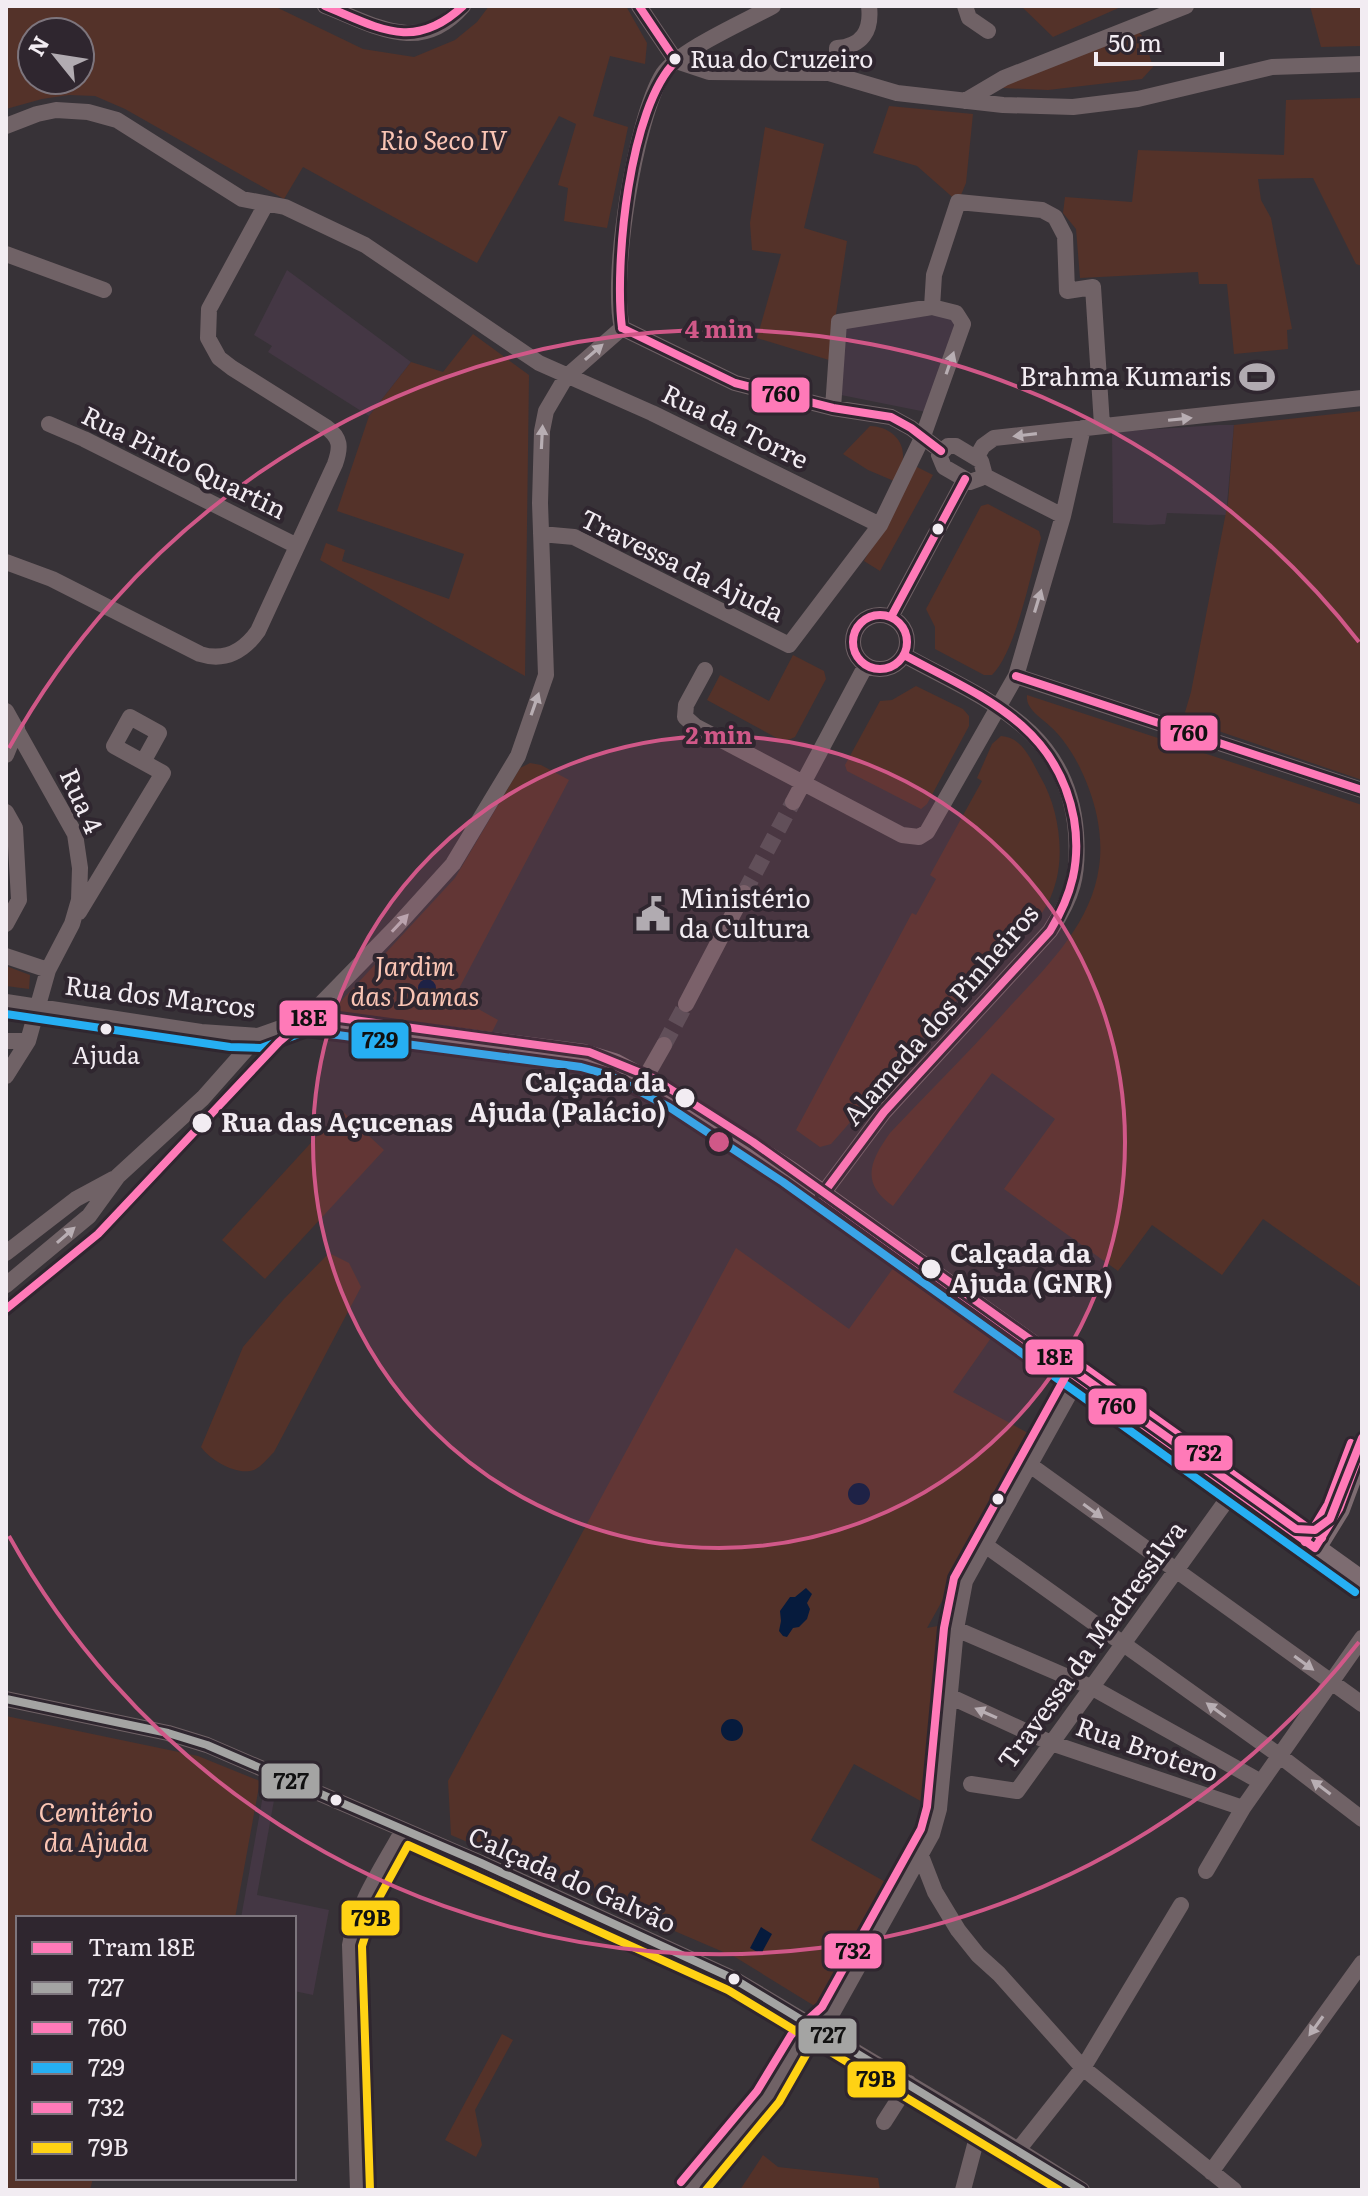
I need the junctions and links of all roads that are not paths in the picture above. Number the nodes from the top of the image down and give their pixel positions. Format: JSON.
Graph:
{"nodes":[{"id":1,"x":326,"y":6,"type":"edge"},
{"id":2,"x":463,"y":6,"type":"edge"},
{"id":3,"x":639,"y":6,"type":"edge"},
{"id":4,"x":773,"y":6,"type":"edge"},
{"id":5,"x":869,"y":6,"type":"edge"},
{"id":6,"x":965,"y":6,"type":"edge"},
{"id":7,"x":1186,"y":6,"type":"edge"},
{"id":8,"x":988,"y":31,"type":"dead end"},
{"id":9,"x":837,"y":54,"type":"dead end"},
{"id":10,"x":676,"y":61,"type":"junction"},
{"id":11,"x":1362,"y":64,"type":"edge"},
{"id":12,"x":965,"y":101,"type":"junction"},
{"id":13,"x":6,"y":126,"type":"edge"},
{"id":14,"x":266,"y":204,"type":"junction"},
{"id":15,"x":6,"y":254,"type":"edge"},
{"id":16,"x":104,"y":290,"type":"dead end"},
{"id":17,"x":932,"y":307,"type":"junction"},
{"id":18,"x":622,"y":328,"type":"junction"},
{"id":19,"x":566,"y":377,"type":"junction"},
{"id":20,"x":1362,"y":398,"type":"edge"},
{"id":21,"x":833,"y":408,"type":"junction"},
{"id":22,"x":49,"y":424,"type":"dead end"},
{"id":23,"x":1102,"y":425,"type":"junction"},
{"id":24,"x":1083,"y":428,"type":"junction"},
{"id":25,"x":923,"y":436,"type":"junction"},
{"id":26,"x":941,"y":451,"type":"junction"},
{"id":27,"x":976,"y":458,"type":"junction"},
{"id":28,"x":983,"y":475,"type":"junction"},
{"id":29,"x":965,"y":479,"type":"junction"},
{"id":30,"x":1063,"y":516,"type":"junction"},
{"id":31,"x":880,"y":525,"type":"junction"},
{"id":32,"x":541,"y":534,"type":"junction"},
{"id":33,"x":297,"y":546,"type":"junction"},
{"id":34,"x":6,"y":562,"type":"edge"},
{"id":35,"x":891,"y":617,"type":"junction"},
{"id":36,"x":904,"y":655,"type":"junction"},
{"id":37,"x":866,"y":665,"type":"junction"},
{"id":38,"x":705,"y":670,"type":"dead end"},
{"id":39,"x":1016,"y":676,"type":"junction"},
{"id":40,"x":998,"y":707,"type":"junction"},
{"id":41,"x":6,"y":711,"type":"edge"},
{"id":42,"x":17,"y":728,"type":"junction"},
{"id":43,"x":6,"y":755,"type":"edge"},
{"id":44,"x":143,"y":762,"type":"dead end"},
{"id":45,"x":803,"y":782,"type":"junction"},
{"id":46,"x":1362,"y":790,"type":"edge"},
{"id":47,"x":793,"y":802,"type":"tunnel mouth"},
{"id":48,"x":6,"y":812,"type":"edge"},
{"id":49,"x":744,"y":893,"type":"tunnel mouth"},
{"id":50,"x":6,"y":924,"type":"edge"},
{"id":51,"x":72,"y":924,"type":"junction"},
{"id":52,"x":6,"y":956,"type":"edge"},
{"id":53,"x":48,"y":970,"type":"junction"},
{"id":54,"x":6,"y":1002,"type":"edge"},
{"id":55,"x":686,"y":1004,"type":"tunnel mouth"},
{"id":56,"x":38,"y":1007,"type":"junction"},
{"id":57,"x":306,"y":1019,"type":"junction"},
{"id":58,"x":258,"y":1036,"type":"junction"},
{"id":59,"x":6,"y":1041,"type":"edge"},
{"id":60,"x":28,"y":1041,"type":"junction"},
{"id":61,"x":664,"y":1045,"type":"tunnel mouth"},
{"id":62,"x":6,"y":1076,"type":"edge"},
{"id":63,"x":644,"y":1080,"type":"junction"},
{"id":64,"x":118,"y":1176,"type":"junction"},
{"id":65,"x":822,"y":1195,"type":"junction"},
{"id":66,"x":6,"y":1253,"type":"edge"},
{"id":67,"x":6,"y":1285,"type":"edge"},
{"id":68,"x":1078,"y":1378,"type":"junction"},
{"id":69,"x":1362,"y":1447,"type":"edge"},
{"id":70,"x":1030,"y":1465,"type":"junction"},
{"id":71,"x":1234,"y":1490,"type":"junction"},
{"id":72,"x":985,"y":1545,"type":"junction"},
{"id":73,"x":1315,"y":1548,"type":"junction"},
{"id":74,"x":1176,"y":1571,"type":"junction"},
{"id":75,"x":1362,"y":1582,"type":"edge"},
{"id":76,"x":956,"y":1629,"type":"junction"},
{"id":77,"x":1362,"y":1638,"type":"edge"},
{"id":78,"x":1123,"y":1644,"type":"junction"},
{"id":79,"x":1331,"y":1682,"type":"junction"},
{"id":80,"x":1091,"y":1687,"type":"junction"},
{"id":81,"x":949,"y":1696,"type":"junction"},
{"id":82,"x":6,"y":1699,"type":"edge"},
{"id":83,"x":1362,"y":1704,"type":"edge"},
{"id":84,"x":1051,"y":1743,"type":"junction"},
{"id":85,"x":1280,"y":1756,"type":"junction"},
{"id":86,"x":1261,"y":1782,"type":"junction"},
{"id":87,"x":971,"y":1784,"type":"dead end"},
{"id":88,"x":1243,"y":1808,"type":"junction"},
{"id":89,"x":1362,"y":1819,"type":"edge"},
{"id":90,"x":403,"y":1830,"type":"junction"},
{"id":91,"x":921,"y":1856,"type":"junction"},
{"id":92,"x":1206,"y":1871,"type":"dead end"},
{"id":93,"x":1181,"y":1905,"type":"dead end"},
{"id":94,"x":1362,"y":1963,"type":"edge"},
{"id":95,"x":813,"y":2025,"type":"junction"},
{"id":96,"x":1083,"y":2068,"type":"junction"},
{"id":97,"x":909,"y":2083,"type":"junction"},
{"id":98,"x":884,"y":2122,"type":"dead end"},
{"id":99,"x":980,"y":2126,"type":"junction"},
{"id":100,"x":1018,"y":2150,"type":"junction"},
{"id":101,"x":1211,"y":2172,"type":"junction"},
{"id":102,"x":358,"y":2190,"type":"edge"},
{"id":103,"x":690,"y":2190,"type":"edge"},
{"id":104,"x":963,"y":2190,"type":"edge"},
{"id":105,"x":1082,"y":2190,"type":"edge"},
{"id":106,"x":1234,"y":2190,"type":"edge"}],
"edges":[{"from":1,"to":2,"type":"street"},
{"from":3,"to":10,"type":"street"},
{"from":4,"to":10,"type":"street"},
{"from":5,"to":9,"type":"street"},
{"from":6,"to":8,"type":"street"},
{"from":7,"to":12,"type":"street"},
{"from":10,"to":12,"type":"street"},
{"from":10,"to":18,"type":"street"},
{"from":11,"to":12,"type":"street"},
{"from":13,"to":14,"type":"street","name":"Rua da Torre"},
{"from":14,"to":19,"type":"street","name":"Rua da Torre"},
{"from":14,"to":33,"type":"street"},
{"from":15,"to":16,"type":"street"},
{"from":17,"to":21,"type":"street"},
{"from":17,"to":23,"type":"street"},
{"from":25,"to":17,"type":"street","name":"Travessa da Ajuda","one_way":true},
{"from":19,"to":18,"type":"street","one_way":true},
{"from":18,"to":21,"type":"street"},
{"from":19,"to":31,"type":"street","name":"Rua da Torre"},
{"from":32,"to":19,"type":"street","one_way":true},
{"from":23,"to":20,"type":"street","one_way":true},
{"from":21,"to":25,"type":"street"},
{"from":22,"to":33,"type":"street","name":"Rua Pinto Quartin"},
{"from":23,"to":24,"type":"street"},
{"from":24,"to":27,"type":"street","one_way":true},
{"from":24,"to":30,"type":"street"},
{"from":25,"to":26,"type":"street"},
{"from":25,"to":31,"type":"street","name":"Travessa da Ajuda"},
{"from":26,"to":27,"type":"street"},
{"from":26,"to":29,"type":"street"},
{"from":27,"to":28,"type":"street"},
{"from":28,"to":29,"type":"street"},
{"from":28,"to":30,"type":"street"},
{"from":29,"to":35,"type":"street"},
{"from":39,"to":30,"type":"street","one_way":true},
{"from":31,"to":32,"type":"street","name":"Travessa da Ajuda"},
{"from":57,"to":32,"type":"street","one_way":true},
{"from":33,"to":34,"type":"street"},
{"from":35,"to":36,"type":"street"},
{"from":35,"to":37,"type":"street"},
{"from":36,"to":37,"type":"street"},
{"from":36,"to":40,"type":"street","name":"Alameda dos Pinheiros"},
{"from":37,"to":45,"type":"street"},
{"from":38,"to":45,"type":"street"},
{"from":39,"to":40,"type":"street"},
{"from":39,"to":46,"type":"street"},
{"from":40,"to":45,"type":"street"},
{"from":40,"to":65,"type":"street","name":"Alameda dos Pinheiros"},
{"from":41,"to":42,"type":"street","name":"Rua 4"},
{"from":42,"to":43,"type":"street"},
{"from":42,"to":51,"type":"street","name":"Rua 4"},
{"from":44,"to":51,"type":"street"},
{"from":45,"to":47,"type":"street"},
{"from":48,"to":50,"type":"street"},
{"from":49,"to":55,"type":"street"},
{"from":51,"to":53,"type":"street","name":"Rua 4"},
{"from":52,"to":53,"type":"street"},
{"from":53,"to":56,"type":"street","name":"Rua 4"},
{"from":54,"to":56,"type":"street","name":"Rua dos Marcos"},
{"from":56,"to":58,"type":"street","name":"Rua dos Marcos"},
{"from":56,"to":60,"type":"street","name":"Rua 4"},
{"from":57,"to":58,"type":"street","name":"Rua dos Marcos"},
{"from":57,"to":63,"type":"street"},
{"from":58,"to":64,"type":"street"},
{"from":59,"to":60,"type":"street"},
{"from":60,"to":62,"type":"street","name":"Rua 4"},
{"from":61,"to":63,"type":"street"},
{"from":63,"to":65,"type":"street"},
{"from":64,"to":66,"type":"street"},
{"from":67,"to":64,"type":"street","one_way":true},
{"from":65,"to":68,"type":"street"},
{"from":68,"to":70,"type":"street"},
{"from":68,"to":71,"type":"street"},
{"from":69,"to":73,"type":"street"},
{"from":70,"to":72,"type":"street"},
{"from":70,"to":74,"type":"street","one_way":true},
{"from":71,"to":73,"type":"street"},
{"from":71,"to":74,"type":"street","name":"Travessa da Madressilva"},
{"from":72,"to":76,"type":"street"},
{"from":72,"to":78,"type":"street"},
{"from":73,"to":75,"type":"street"},
{"from":74,"to":78,"type":"street","name":"Travessa da Madressilva"},
{"from":74,"to":79,"type":"street","one_way":true},
{"from":76,"to":80,"type":"street"},
{"from":76,"to":81,"type":"street"},
{"from":77,"to":79,"type":"street"},
{"from":78,"to":80,"type":"street","name":"Travessa da Madressilva"},
{"from":85,"to":78,"type":"street","one_way":true},
{"from":79,"to":83,"type":"street"},
{"from":79,"to":85,"type":"street"},
{"from":80,"to":84,"type":"street","name":"Travessa da Madressilva"},
{"from":80,"to":86,"type":"street"},
{"from":84,"to":81,"type":"street","name":"Rua Brotero","one_way":true},
{"from":81,"to":91,"type":"street"},
{"from":82,"to":90,"type":"street","name":"Calçada do Galvão"},
{"from":84,"to":87,"type":"street","name":"Travessa da Madressilva"},
{"from":84,"to":88,"type":"street","name":"Rua Brotero"},
{"from":85,"to":86,"type":"street"},
{"from":89,"to":85,"type":"street","one_way":true},
{"from":86,"to":88,"type":"street"},
{"from":88,"to":92,"type":"street"},
{"from":90,"to":95,"type":"street","name":"Calçada do Galvão"},
{"from":90,"to":102,"type":"street"},
{"from":91,"to":95,"type":"street"},
{"from":91,"to":96,"type":"street"},
{"from":93,"to":96,"type":"street"},
{"from":94,"to":101,"type":"street","one_way":true},
{"from":95,"to":97,"type":"street","name":"Calçada do Galvão"},
{"from":95,"to":103,"type":"street"},
{"from":96,"to":100,"type":"street"},
{"from":96,"to":101,"type":"street"},
{"from":97,"to":98,"type":"street"},
{"from":97,"to":99,"type":"street","name":"Calçada do Galvão"},
{"from":99,"to":100,"type":"street","name":"Calçada do Galvão"},
{"from":99,"to":104,"type":"street"},
{"from":100,"to":105,"type":"street","name":"Calçada do Galvão"},
{"from":101,"to":106,"type":"street"}]}
